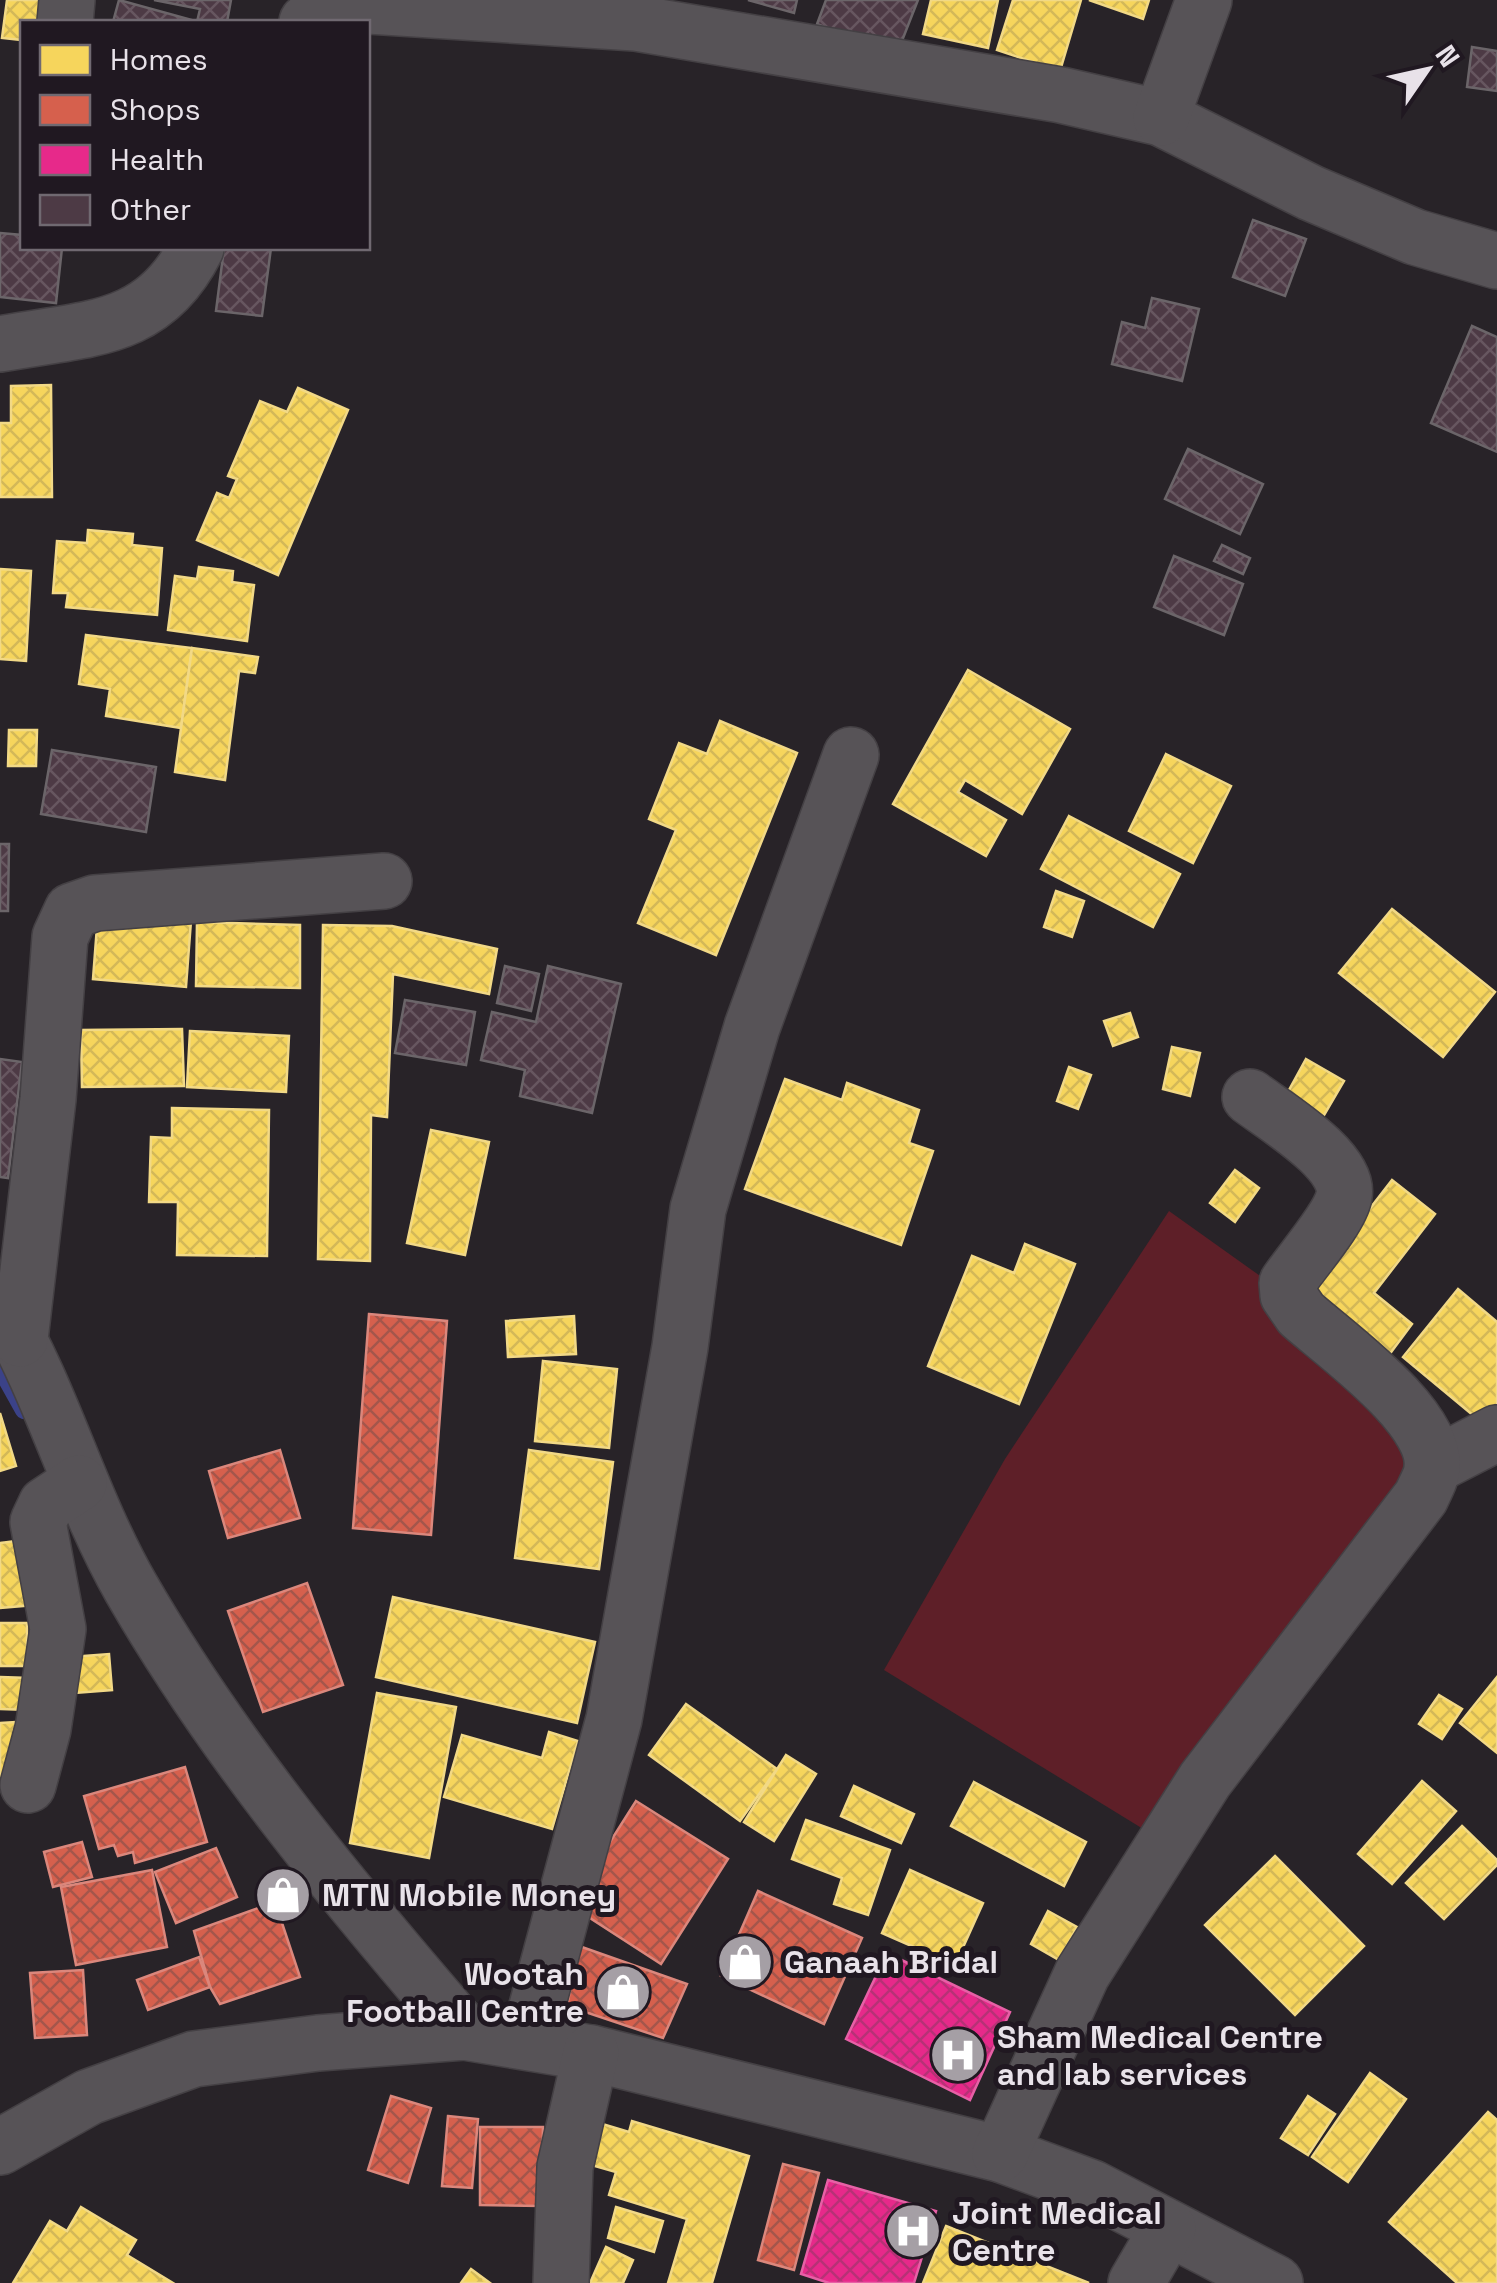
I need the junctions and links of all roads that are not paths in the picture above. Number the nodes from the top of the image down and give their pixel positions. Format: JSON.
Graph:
{"nodes":[{"id":1,"x":1204,"y":0,"type":"edge"},
{"id":2,"x":517,"y":7,"type":"edge"},
{"id":3,"x":310,"y":20,"type":"edge"},
{"id":4,"x":1161,"y":118,"type":"junction"},
{"id":5,"x":195,"y":250,"type":"edge"},
{"id":6,"x":1497,"y":261,"type":"edge"},
{"id":7,"x":0,"y":344,"type":"edge"},
{"id":8,"x":851,"y":755,"type":"dead end"},
{"id":9,"x":384,"y":881,"type":"dead end"},
{"id":10,"x":1250,"y":1097,"type":"dead end"},
{"id":11,"x":10,"y":1322,"type":"edge"},
{"id":12,"x":1497,"y":1432,"type":"edge"},
{"id":13,"x":1433,"y":1466,"type":"junction"},
{"id":14,"x":79,"y":1484,"type":"junction"},
{"id":15,"x":28,"y":1785,"type":"dead end"},
{"id":16,"x":464,"y":2032,"type":"junction"},
{"id":17,"x":528,"y":2040,"type":"junction"},
{"id":18,"x":591,"y":2053,"type":"junction"},
{"id":19,"x":0,"y":2147,"type":"edge"},
{"id":20,"x":1000,"y":2154,"type":"junction"},
{"id":21,"x":1168,"y":2228,"type":"junction"},
{"id":22,"x":561,"y":2283,"type":"edge"},
{"id":23,"x":1136,"y":2283,"type":"edge"},
{"id":24,"x":1275,"y":2283,"type":"edge"}],
"edges":[{"from":1,"to":4,"type":"street"},
{"from":2,"to":3,"type":"street"},
{"from":2,"to":4,"type":"street"},
{"from":4,"to":6,"type":"street"},
{"from":5,"to":7,"type":"street"},
{"from":8,"to":17,"type":"street"},
{"from":9,"to":11,"type":"street"},
{"from":10,"to":13,"type":"street"},
{"from":11,"to":14,"type":"street"},
{"from":12,"to":13,"type":"street"},
{"from":13,"to":20,"type":"street"},
{"from":14,"to":15,"type":"street"},
{"from":14,"to":16,"type":"street"},
{"from":16,"to":17,"type":"street"},
{"from":16,"to":19,"type":"street"},
{"from":17,"to":18,"type":"street"},
{"from":18,"to":20,"type":"street"},
{"from":18,"to":22,"type":"street"},
{"from":20,"to":21,"type":"street"},
{"from":21,"to":23,"type":"street"},
{"from":21,"to":24,"type":"street"}]}
